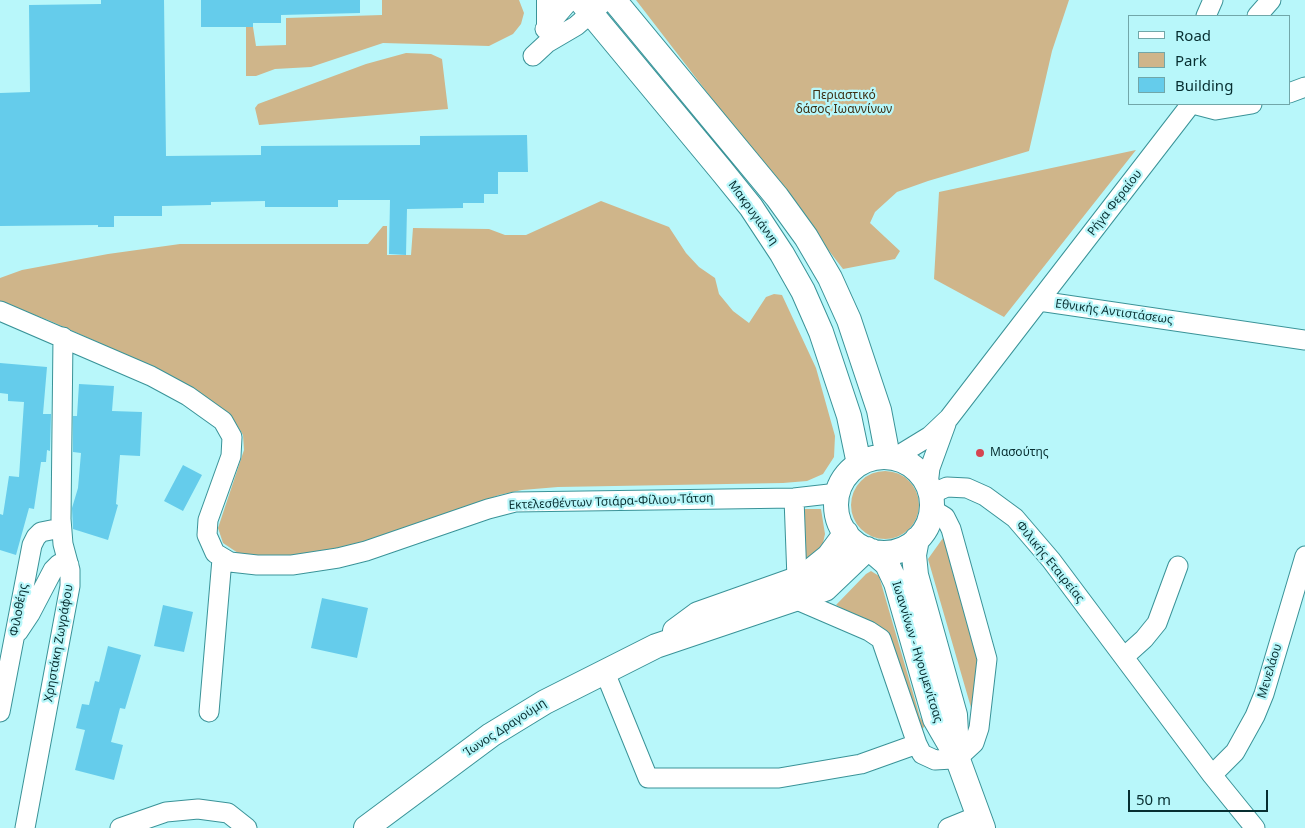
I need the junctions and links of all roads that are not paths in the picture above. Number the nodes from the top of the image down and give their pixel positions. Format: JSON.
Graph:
{"nodes":[{"id":1,"x":549,"y":0,"type":"edge"},
{"id":2,"x":570,"y":0,"type":"edge"},
{"id":3,"x":614,"y":0,"type":"edge"},
{"id":4,"x":1213,"y":0,"type":"edge"},
{"id":5,"x":1271,"y":0,"type":"edge"},
{"id":6,"x":592,"y":4,"type":"edge"},
{"id":7,"x":1206,"y":15,"type":"edge"},
{"id":8,"x":1258,"y":15,"type":"edge"},
{"id":9,"x":549,"y":24,"type":"junction"},
{"id":10,"x":1305,"y":87,"type":"edge"},
{"id":11,"x":1290,"y":92,"type":"edge"},
{"id":12,"x":1174,"y":105,"type":"edge"},
{"id":13,"x":1191,"y":105,"type":"edge"},
{"id":14,"x":1196,"y":105,"type":"edge"},
{"id":15,"x":1246,"y":105,"type":"edge"},
{"id":16,"x":1165,"y":139,"type":"junction"},
{"id":17,"x":1039,"y":301,"type":"junction"},
{"id":18,"x":0,"y":311,"type":"edge"},
{"id":19,"x":63,"y":337,"type":"junction"},
{"id":20,"x":1305,"y":340,"type":"edge"},
{"id":21,"x":948,"y":418,"type":"junction"},
{"id":22,"x":891,"y":457,"type":"junction"},
{"id":23,"x":859,"y":464,"type":"junction"},
{"id":24,"x":838,"y":493,"type":"junction"},
{"id":25,"x":930,"y":496,"type":"junction"},
{"id":26,"x":794,"y":498,"type":"junction"},
{"id":27,"x":61,"y":528,"type":"junction"},
{"id":28,"x":846,"y":533,"type":"junction"},
{"id":29,"x":917,"y":539,"type":"junction"},
{"id":30,"x":870,"y":550,"type":"junction"},
{"id":31,"x":1305,"y":556,"type":"edge"},
{"id":32,"x":222,"y":559,"type":"junction"},
{"id":33,"x":69,"y":565,"type":"junction"},
{"id":34,"x":1178,"y":566,"type":"dead end"},
{"id":35,"x":797,"y":590,"type":"junction"},
{"id":36,"x":14,"y":632,"type":"junction"},
{"id":37,"x":1124,"y":657,"type":"junction"},
{"id":38,"x":604,"y":670,"type":"junction"},
{"id":39,"x":0,"y":712,"type":"edge"},
{"id":40,"x":208,"y":712,"type":"dead end"},
{"id":41,"x":916,"y":744,"type":"junction"},
{"id":42,"x":957,"y":757,"type":"junction"},
{"id":43,"x":1212,"y":775,"type":"junction"},
{"id":44,"x":982,"y":821,"type":"edge"},
{"id":45,"x":25,"y":828,"type":"edge"},
{"id":46,"x":120,"y":828,"type":"edge"},
{"id":47,"x":247,"y":828,"type":"edge"},
{"id":48,"x":366,"y":828,"type":"edge"},
{"id":49,"x":948,"y":828,"type":"edge"},
{"id":50,"x":1256,"y":828,"type":"edge"}],
"edges":[{"from":1,"to":9,"type":"main road"},
{"from":2,"to":9,"type":"street"},
{"from":3,"to":22,"type":"main road"},
{"from":4,"to":7,"type":"street"},
{"from":5,"to":8,"type":"street"},
{"from":6,"to":9,"type":"street"},
{"from":6,"to":23,"type":"main road","name":"Μακρυγιάννη"},
{"from":10,"to":11,"type":"street"},
{"from":12,"to":16,"type":"street"},
{"from":13,"to":16,"type":"street","name":"Ρήγα Φεραίου"},
{"from":14,"to":15,"type":"street"},
{"from":16,"to":17,"type":"street","name":"Ρήγα Φεραίου"},
{"from":17,"to":20,"type":"street","name":"Εθνικής Αντιστάσεως"},
{"from":17,"to":21,"type":"street","name":"Εθνικής Αντιστάσεως"},
{"from":18,"to":19,"type":"street"},
{"from":19,"to":27,"type":"street","name":"Χρηστάκη Ζωγράφου"},
{"from":19,"to":32,"type":"street"},
{"from":21,"to":22,"type":"street"},
{"from":21,"to":25,"type":"street"},
{"from":22,"to":23,"type":"main road"},
{"from":22,"to":25,"type":"main road"},
{"from":23,"to":24,"type":"main road"},
{"from":24,"to":26,"type":"street","name":"Εκτελεσθέντων Τσιάρα-Φίλιου-Τάτση"},
{"from":24,"to":28,"type":"main road"},
{"from":25,"to":29,"type":"main road"},
{"from":25,"to":37,"type":"street","name":"Φιλικής Εταιρείας"},
{"from":25,"to":42,"type":"street"},
{"from":26,"to":32,"type":"street","name":"Εκτελεσθέντων Τσιάρα-Φίλιου-Τάτση"},
{"from":26,"to":35,"type":"street"},
{"from":27,"to":33,"type":"street","name":"Χρηστάκη Ζωγράφου"},
{"from":27,"to":36,"type":"street","name":"Φιλοθέης"},
{"from":28,"to":30,"type":"main road"},
{"from":28,"to":35,"type":"main road"},
{"from":29,"to":30,"type":"main road"},
{"from":29,"to":42,"type":"main road","name":"Ιωαννίνων - Ηγουμενίτσας"},
{"from":30,"to":35,"type":"main road"},
{"from":30,"to":42,"type":"main road","name":"Ιωαννίνων - Ηγουμενίτσας"},
{"from":31,"to":43,"type":"street","name":"Μενελάου"},
{"from":32,"to":40,"type":"street"},
{"from":33,"to":36,"type":"street"},
{"from":33,"to":45,"type":"street","name":"Χρηστάκη Ζωγράφου"},
{"from":34,"to":37,"type":"street"},
{"from":35,"to":38,"type":"main road","name":"Ίωνος Δραγούμη"},
{"from":35,"to":41,"type":"street"},
{"from":36,"to":39,"type":"street","name":"Φιλοθέης"},
{"from":37,"to":43,"type":"street","name":"Φιλικής Εταιρείας"},
{"from":38,"to":41,"type":"street"},
{"from":38,"to":48,"type":"main road","name":"Ίωνος Δραγούμη"},
{"from":41,"to":42,"type":"street"},
{"from":42,"to":44,"type":"main road","name":"Ιωαννίνων - Ηγουμενίτσας"},
{"from":43,"to":50,"type":"street","name":"Φιλικής Εταιρείας"},
{"from":44,"to":49,"type":"street"},
{"from":46,"to":47,"type":"street"}]}
